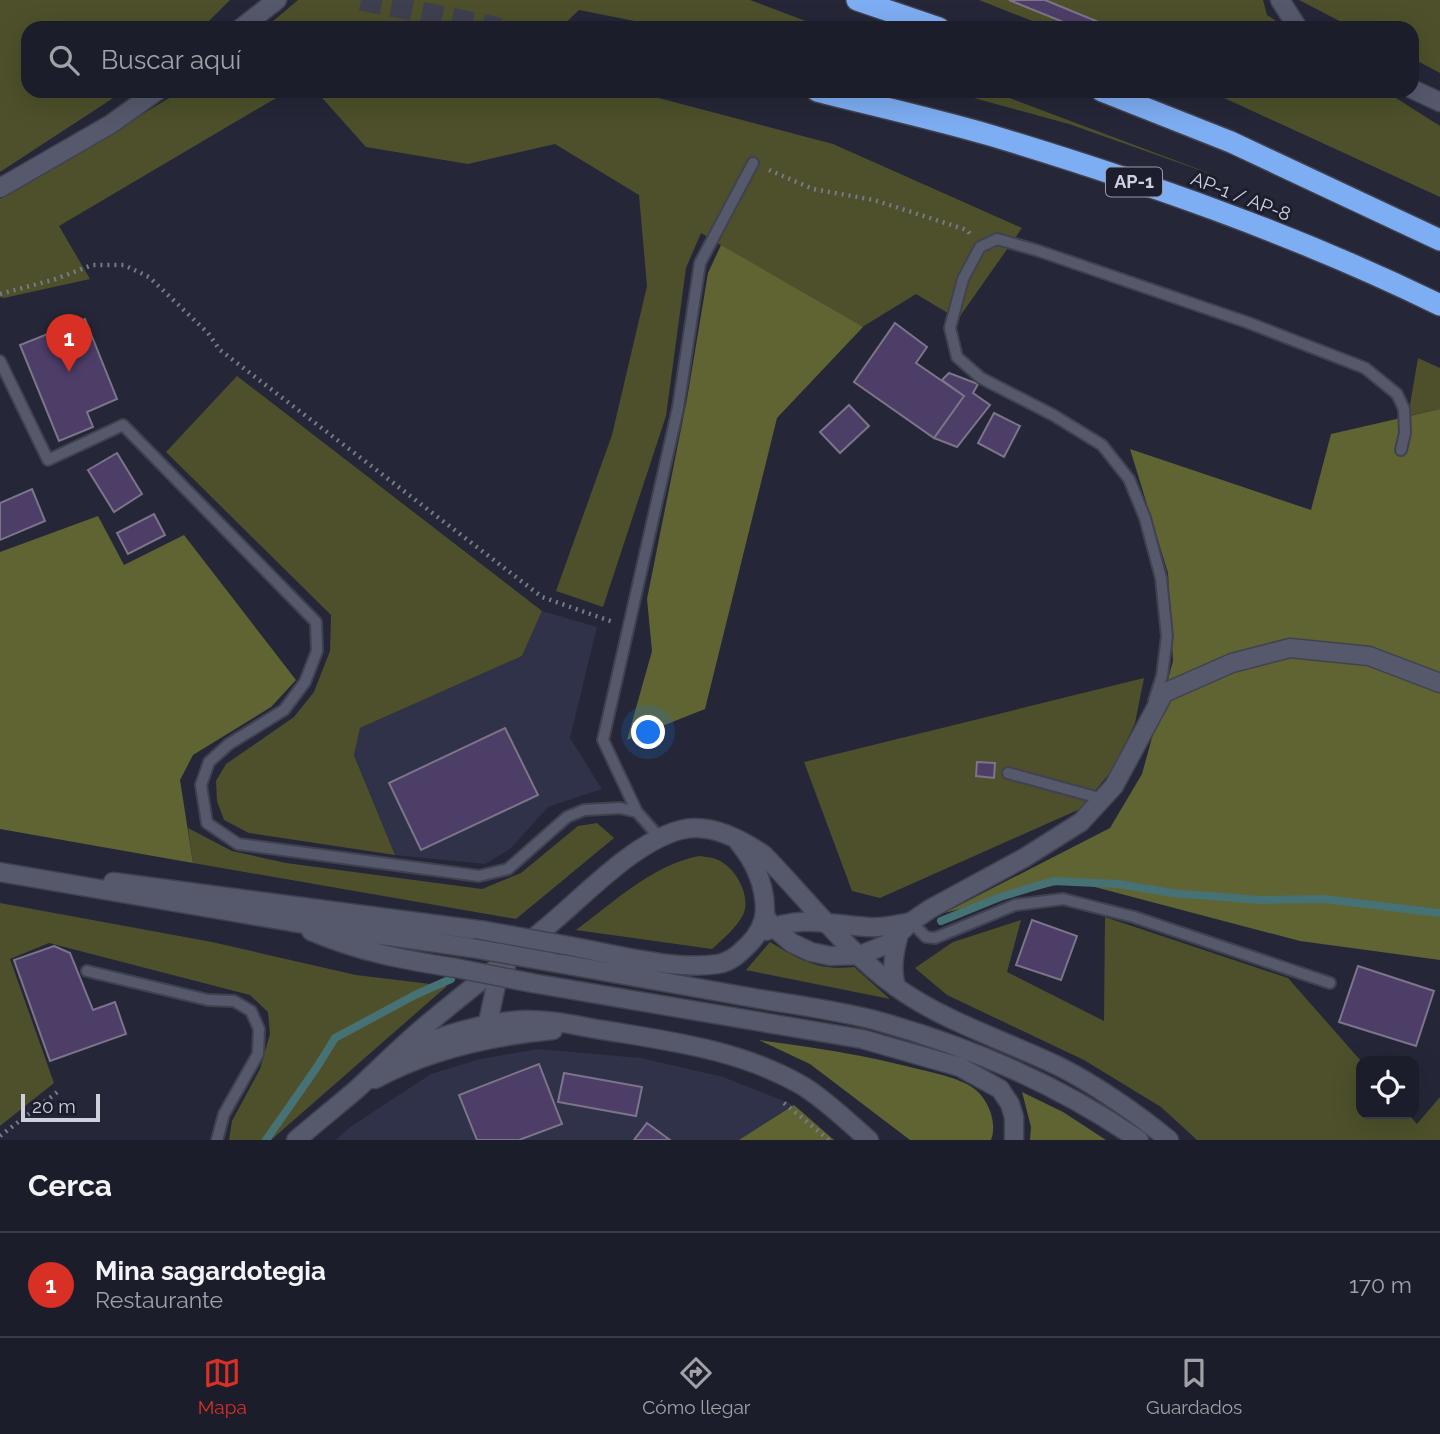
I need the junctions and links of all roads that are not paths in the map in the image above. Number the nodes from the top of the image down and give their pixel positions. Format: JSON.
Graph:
{"nodes":[{"id":1,"x":277,"y":0,"type":"edge"},
{"id":2,"x":857,"y":0,"type":"edge"},
{"id":3,"x":1280,"y":0,"type":"edge"},
{"id":4,"x":251,"y":21,"type":"edge"},
{"id":5,"x":918,"y":21,"type":"edge"},
{"id":6,"x":1294,"y":21,"type":"edge"},
{"id":7,"x":1419,"y":92,"type":"edge"},
{"id":8,"x":147,"y":98,"type":"edge"},
{"id":9,"x":844,"y":98,"type":"edge"},
{"id":10,"x":1120,"y":98,"type":"edge"},
{"id":11,"x":1440,"y":102,"type":"edge"},
{"id":12,"x":752,"y":163,"type":"road end"},
{"id":13,"x":0,"y":188,"type":"edge"},
{"id":14,"x":1440,"y":240,"type":"edge"},
{"id":15,"x":1440,"y":305,"type":"edge"},
{"id":16,"x":0,"y":361,"type":"edge"},
{"id":17,"x":1401,"y":450,"type":"dead end"},
{"id":18,"x":1440,"y":683,"type":"edge"},
{"id":19,"x":1140,"y":742,"type":"junction"},
{"id":20,"x":1008,"y":773,"type":"dead end"},
{"id":21,"x":1102,"y":799,"type":"junction"},
{"id":22,"x":637,"y":812,"type":"junction"},
{"id":23,"x":731,"y":836,"type":"junction"},
{"id":24,"x":660,"y":838,"type":"junction"},
{"id":25,"x":0,"y":872,"type":"edge"},
{"id":26,"x":50,"y":881,"type":"junction"},
{"id":27,"x":292,"y":922,"type":"junction"},
{"id":28,"x":826,"y":922,"type":"junction"},
{"id":29,"x":766,"y":926,"type":"junction"},
{"id":30,"x":905,"y":928,"type":"junction"},
{"id":31,"x":517,"y":952,"type":"junction"},
{"id":32,"x":860,"y":956,"type":"junction"},
{"id":33,"x":87,"y":971,"type":"dead end"},
{"id":34,"x":1330,"y":983,"type":"dead end"},
{"id":35,"x":496,"y":985,"type":"junction"},
{"id":36,"x":896,"y":987,"type":"junction"},
{"id":37,"x":463,"y":996,"type":"junction"},
{"id":38,"x":525,"y":1020,"type":"junction"},
{"id":39,"x":489,"y":1024,"type":"junction"},
{"id":40,"x":602,"y":1030,"type":"junction"},
{"id":41,"x":475,"y":1035,"type":"junction"},
{"id":42,"x":392,"y":1055,"type":"junction"},
{"id":43,"x":357,"y":1089,"type":"junction"},
{"id":44,"x":217,"y":1140,"type":"edge"},
{"id":45,"x":296,"y":1140,"type":"edge"},
{"id":46,"x":869,"y":1140,"type":"edge"},
{"id":47,"x":1014,"y":1140,"type":"edge"},
{"id":48,"x":1139,"y":1140,"type":"edge"},
{"id":49,"x":1169,"y":1140,"type":"edge"}],
"edges":[{"from":1,"to":4,"type":"street"},
{"from":2,"to":5,"type":"highway"},
{"from":3,"to":6,"type":"street"},
{"from":7,"to":11,"type":"street"},
{"from":8,"to":13,"type":"street"},
{"from":9,"to":15,"type":"highway","name":"AP-1 / AP-8","number":"AP-1"},
{"from":10,"to":14,"type":"highway"},
{"from":12,"to":22,"type":"lane"},
{"from":16,"to":22,"type":"lane"},
{"from":17,"to":19,"type":"lane"},
{"from":18,"to":19,"type":"street"},
{"from":19,"to":21,"type":"street"},
{"from":20,"to":21,"type":"lane"},
{"from":21,"to":30,"type":"street"},
{"from":22,"to":24,"type":"lane"},
{"from":23,"to":24,"type":"street"},
{"from":23,"to":28,"type":"street"},
{"from":23,"to":29,"type":"street"},
{"from":24,"to":31,"type":"street"},
{"from":25,"to":26,"type":"street"},
{"from":26,"to":27,"type":"street"},
{"from":26,"to":29,"type":"street","bridge":true},
{"from":27,"to":47,"type":"street","bridge":true},
{"from":27,"to":48,"type":"street","bridge":true},
{"from":28,"to":29,"type":"street"},
{"from":28,"to":30,"type":"street"},
{"from":28,"to":32,"type":"street"},
{"from":29,"to":32,"type":"street"},
{"from":30,"to":32,"type":"street"},
{"from":30,"to":34,"type":"lane"},
{"from":30,"to":36,"type":"street"},
{"from":31,"to":35,"type":"street"},
{"from":31,"to":37,"type":"street"},
{"from":32,"to":36,"type":"street"},
{"from":33,"to":44,"type":"lane"},
{"from":35,"to":38,"type":"street"},
{"from":35,"to":39,"type":"street"},
{"from":36,"to":49,"type":"street"},
{"from":37,"to":41,"type":"street"},
{"from":37,"to":42,"type":"street"},
{"from":38,"to":39,"type":"street"},
{"from":38,"to":40,"type":"street"},
{"from":39,"to":41,"type":"street"},
{"from":40,"to":41,"type":"street"},
{"from":40,"to":46,"type":"street"},
{"from":41,"to":42,"type":"street"},
{"from":41,"to":43,"type":"street"},
{"from":42,"to":43,"type":"street"},
{"from":43,"to":45,"type":"street"}]}
